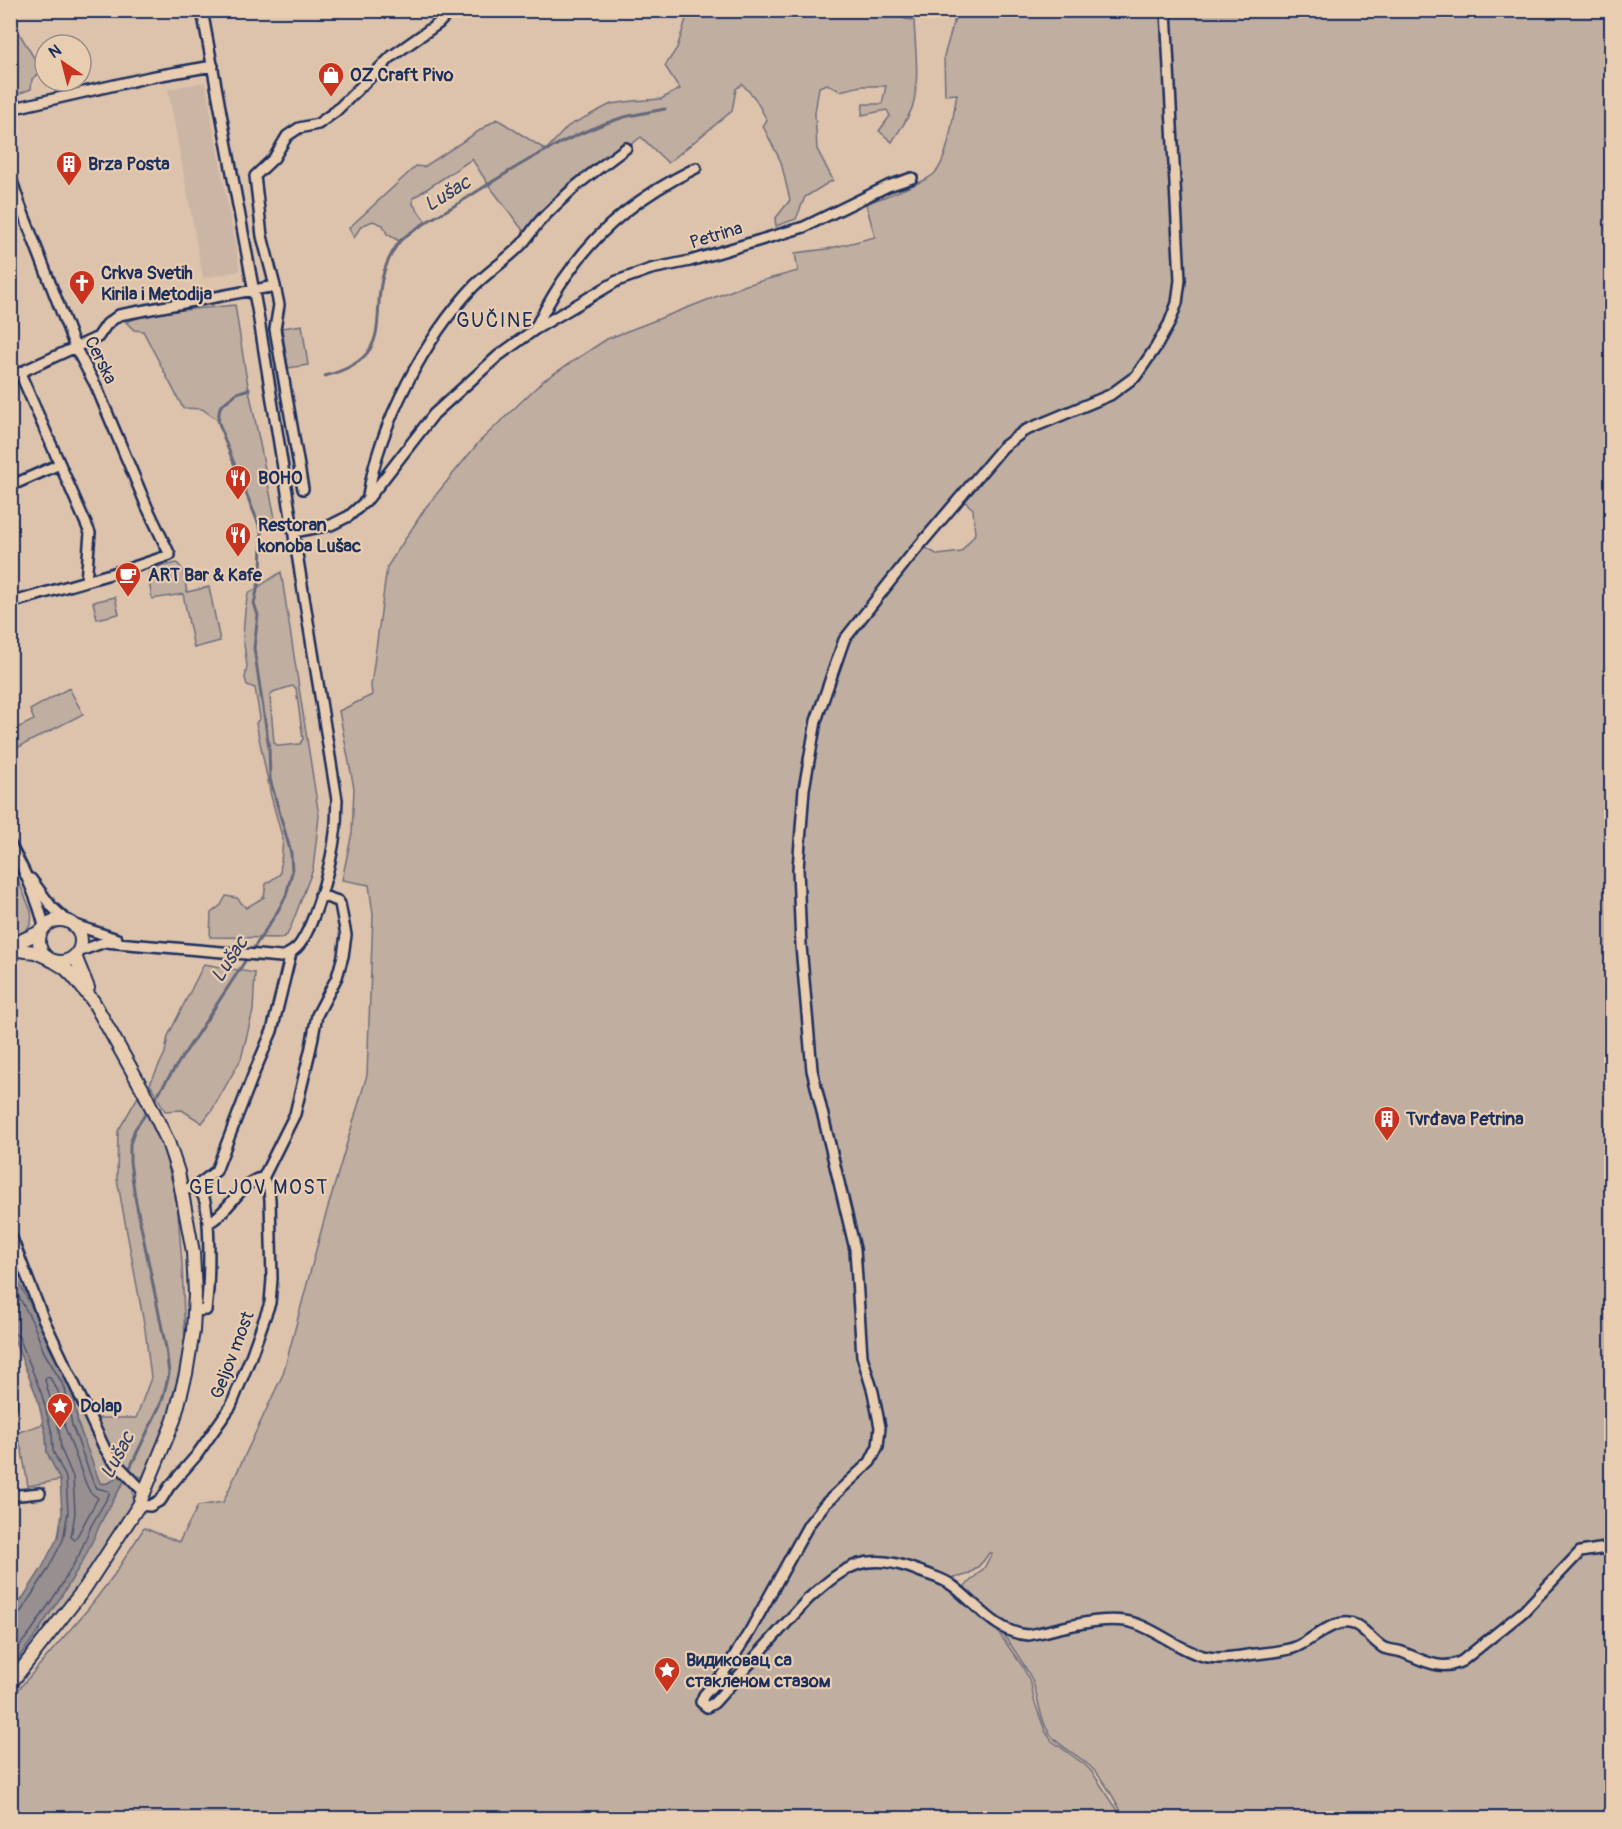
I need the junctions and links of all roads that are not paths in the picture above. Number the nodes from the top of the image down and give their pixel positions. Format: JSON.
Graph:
{"nodes":[{"id":1,"x":202,"y":10,"type":"edge"},
{"id":2,"x":451,"y":10,"type":"edge"},
{"id":3,"x":1166,"y":10,"type":"edge"},
{"id":4,"x":213,"y":66,"type":"junction"},
{"id":5,"x":10,"y":109,"type":"edge"},
{"id":6,"x":626,"y":148,"type":"dead end"},
{"id":7,"x":696,"y":168,"type":"dead end"},
{"id":8,"x":10,"y":176,"type":"edge"},
{"id":9,"x":912,"y":178,"type":"dead end"},
{"id":10,"x":275,"y":286,"type":"junction"},
{"id":11,"x":253,"y":290,"type":"junction"},
{"id":12,"x":534,"y":330,"type":"junction"},
{"id":13,"x":75,"y":347,"type":"junction"},
{"id":14,"x":20,"y":373,"type":"junction"},
{"id":15,"x":10,"y":377,"type":"edge"},
{"id":16,"x":60,"y":464,"type":"junction"},
{"id":17,"x":10,"y":486,"type":"edge"},
{"id":18,"x":303,"y":489,"type":"dead end"},
{"id":19,"x":368,"y":499,"type":"junction"},
{"id":20,"x":294,"y":532,"type":"junction"},
{"id":21,"x":86,"y":580,"type":"junction"},
{"id":22,"x":10,"y":603,"type":"edge"},
{"id":23,"x":10,"y":844,"type":"edge"},
{"id":24,"x":21,"y":865,"type":"junction"},
{"id":25,"x":320,"y":895,"type":"junction"},
{"id":26,"x":70,"y":922,"type":"junction"},
{"id":27,"x":42,"y":929,"type":"junction"},
{"id":28,"x":131,"y":944,"type":"junction"},
{"id":29,"x":10,"y":947,"type":"edge"},
{"id":30,"x":78,"y":953,"type":"junction"},
{"id":31,"x":291,"y":953,"type":"junction"},
{"id":32,"x":50,"y":959,"type":"junction"},
{"id":33,"x":93,"y":1001,"type":"junction"},
{"id":34,"x":263,"y":1178,"type":"junction"},
{"id":35,"x":195,"y":1187,"type":"junction"},
{"id":36,"x":182,"y":1190,"type":"junction"},
{"id":37,"x":208,"y":1223,"type":"junction"},
{"id":38,"x":10,"y":1233,"type":"edge"},
{"id":39,"x":194,"y":1311,"type":"junction"},
{"id":40,"x":11,"y":1397,"type":"edge"},
{"id":41,"x":10,"y":1412,"type":"edge"},
{"id":42,"x":40,"y":1493,"type":"dead end"},
{"id":43,"x":145,"y":1493,"type":"junction"},
{"id":44,"x":10,"y":1496,"type":"edge"},
{"id":45,"x":139,"y":1505,"type":"junction"},
{"id":46,"x":1611,"y":1547,"type":"edge"},
{"id":47,"x":10,"y":1684,"type":"edge"}],
"edges":[{"from":1,"to":4,"type":"street"},
{"from":2,"to":10,"type":"street"},
{"from":3,"to":46,"type":"street"},
{"from":4,"to":5,"type":"street"},
{"from":4,"to":11,"type":"street"},
{"from":6,"to":19,"type":"street"},
{"from":7,"to":12,"type":"street","name":"Petrina"},
{"from":8,"to":13,"type":"street","name":"Cerska"},
{"from":9,"to":12,"type":"street","name":"Petrina"},
{"from":10,"to":11,"type":"street"},
{"from":10,"to":18,"type":"street"},
{"from":11,"to":13,"type":"street"},
{"from":11,"to":20,"type":"street"},
{"from":12,"to":19,"type":"street","name":"Petrina"},
{"from":13,"to":14,"type":"street"},
{"from":13,"to":21,"type":"street","name":"Cerska"},
{"from":14,"to":15,"type":"street"},
{"from":14,"to":16,"type":"street"},
{"from":16,"to":17,"type":"street"},
{"from":16,"to":21,"type":"street"},
{"from":19,"to":20,"type":"street","name":"Petrina"},
{"from":20,"to":25,"type":"street"},
{"from":21,"to":22,"type":"street"},
{"from":23,"to":24,"type":"street"},
{"from":24,"to":26,"type":"street"},
{"from":24,"to":27,"type":"street"},
{"from":25,"to":31,"type":"street"},
{"from":25,"to":34,"type":"street"},
{"from":26,"to":27,"type":"main road"},
{"from":26,"to":28,"type":"street"},
{"from":26,"to":30,"type":"main road"},
{"from":27,"to":29,"type":"main road"},
{"from":27,"to":32,"type":"main road"},
{"from":28,"to":30,"type":"street"},
{"from":28,"to":31,"type":"street"},
{"from":29,"to":32,"type":"main road"},
{"from":30,"to":32,"type":"main road"},
{"from":30,"to":33,"type":"main road"},
{"from":31,"to":35,"type":"street"},
{"from":32,"to":33,"type":"main road"},
{"from":33,"to":36,"type":"main road"},
{"from":34,"to":37,"type":"street"},
{"from":34,"to":45,"type":"street","name":"Geljov most"},
{"from":35,"to":36,"type":"street"},
{"from":35,"to":37,"type":"street"},
{"from":36,"to":39,"type":"main road"},
{"from":37,"to":39,"type":"street"},
{"from":38,"to":43,"type":"street"},
{"from":39,"to":43,"type":"main road"},
{"from":40,"to":41,"type":"street"},
{"from":42,"to":44,"type":"street"},
{"from":43,"to":45,"type":"main road"},
{"from":45,"to":47,"type":"main road"}]}
